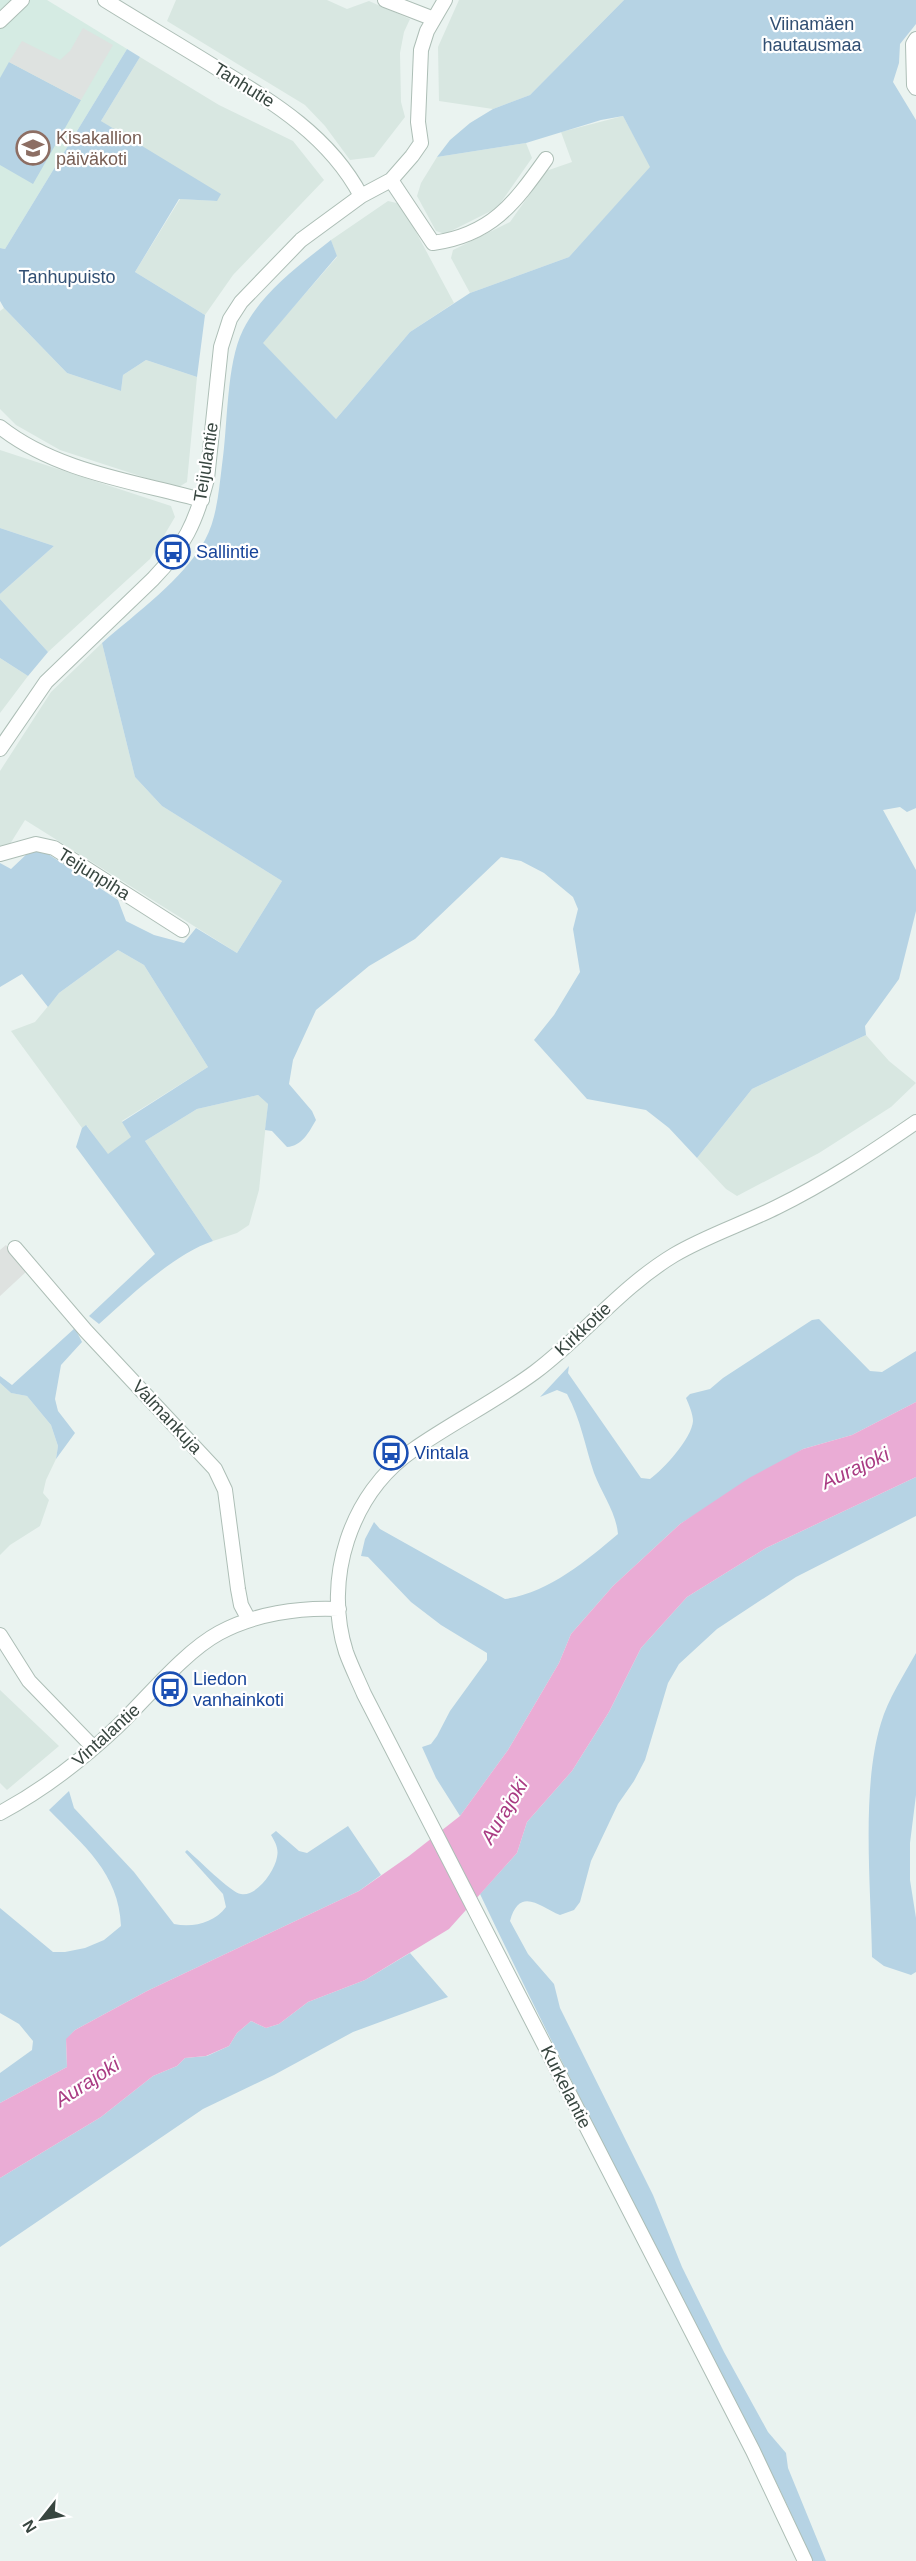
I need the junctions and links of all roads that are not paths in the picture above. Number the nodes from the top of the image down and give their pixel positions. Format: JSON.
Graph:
{"nodes":[{"id":1,"x":22,"y":0,"type":"edge"},
{"id":2,"x":105,"y":0,"type":"edge"},
{"id":3,"x":385,"y":0,"type":"edge"},
{"id":4,"x":445,"y":0,"type":"edge"},
{"id":5,"x":122,"y":4,"type":"edge"},
{"id":6,"x":434,"y":19,"type":"junction"},
{"id":7,"x":0,"y":21,"type":"edge"},
{"id":8,"x":916,"y":39,"type":"edge"},
{"id":9,"x":916,"y":88,"type":"edge"},
{"id":10,"x":546,"y":159,"type":"dead end"},
{"id":11,"x":391,"y":180,"type":"junction"},
{"id":12,"x":361,"y":196,"type":"junction"},
{"id":13,"x":0,"y":427,"type":"edge"},
{"id":14,"x":202,"y":500,"type":"junction"},
{"id":15,"x":0,"y":749,"type":"edge"},
{"id":16,"x":0,"y":854,"type":"edge"},
{"id":17,"x":182,"y":930,"type":"dead end"},
{"id":18,"x":916,"y":1122,"type":"edge"},
{"id":19,"x":15,"y":1248,"type":"dead end"},
{"id":20,"x":339,"y":1609,"type":"junction"},
{"id":21,"x":249,"y":1620,"type":"junction"},
{"id":22,"x":0,"y":1635,"type":"edge"},
{"id":23,"x":93,"y":1747,"type":"junction"},
{"id":24,"x":0,"y":1813,"type":"edge"},
{"id":25,"x":805,"y":2561,"type":"edge"}],
"edges":[{"from":1,"to":7,"type":"street"},
{"from":2,"to":5,"type":"street","name":"Tanhutie"},
{"from":3,"to":6,"type":"street"},
{"from":4,"to":6,"type":"street"},
{"from":5,"to":12,"type":"street","name":"Tanhutie"},
{"from":6,"to":11,"type":"street"},
{"from":8,"to":9,"type":"street"},
{"from":10,"to":11,"type":"street"},
{"from":11,"to":12,"type":"street","name":"Teijulantie"},
{"from":12,"to":14,"type":"street","name":"Teijulantie"},
{"from":13,"to":14,"type":"street"},
{"from":14,"to":15,"type":"street","name":"Teijulantie"},
{"from":16,"to":17,"type":"street","name":"Teijunpiha"},
{"from":18,"to":20,"type":"street","name":"Kirkkotie"},
{"from":19,"to":21,"type":"street","name":"Valmankuja"},
{"from":20,"to":21,"type":"street","name":"Vintalantie"},
{"from":20,"to":25,"type":"street","name":"Kurkelantie"},
{"from":21,"to":23,"type":"street","name":"Vintalantie"},
{"from":22,"to":23,"type":"street"},
{"from":23,"to":24,"type":"street","name":"Vintalantie"}]}
